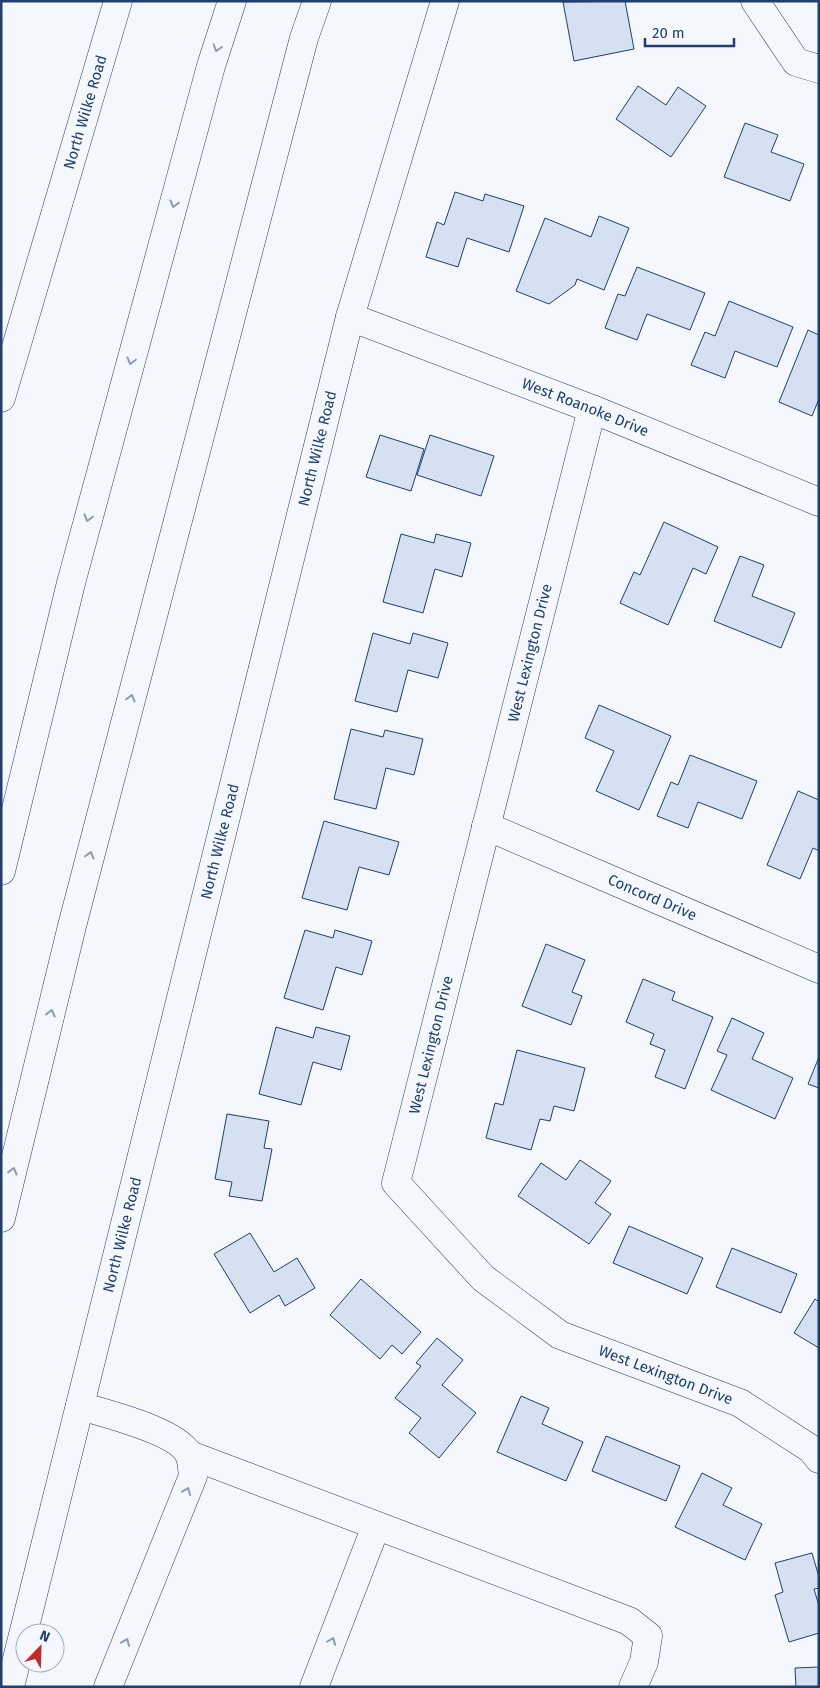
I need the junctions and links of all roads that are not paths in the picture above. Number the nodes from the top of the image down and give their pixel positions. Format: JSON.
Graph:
{"nodes":[{"id":1,"x":118,"y":1,"type":"edge"},
{"id":2,"x":232,"y":1,"type":"edge"},
{"id":3,"x":317,"y":1,"type":"edge"},
{"id":4,"x":445,"y":1,"type":"edge"},
{"id":5,"x":756,"y":1,"type":"edge"},
{"id":6,"x":819,"y":69,"type":"edge"},
{"id":7,"x":350,"y":317,"type":"junction"},
{"id":8,"x":1,"y":398,"type":"edge"},
{"id":9,"x":592,"y":409,"type":"junction"},
{"id":10,"x":819,"y":502,"type":"edge"},
{"id":11,"x":486,"y":826,"type":"junction"},
{"id":12,"x":1,"y":871,"type":"edge"},
{"id":13,"x":819,"y":969,"type":"edge"},
{"id":14,"x":1,"y":1218,"type":"edge"},
{"id":15,"x":80,"y":1406,"type":"junction"},
{"id":16,"x":190,"y":1455,"type":"junction"},
{"id":17,"x":819,"y":1459,"type":"edge"},
{"id":18,"x":376,"y":1526,"type":"junction"},
{"id":19,"x":10,"y":1687,"type":"edge"},
{"id":20,"x":108,"y":1687,"type":"edge"},
{"id":21,"x":314,"y":1687,"type":"edge"},
{"id":22,"x":634,"y":1687,"type":"edge"}],
"edges":[{"from":1,"to":8,"type":"main road","name":"North Wilke Road"},
{"from":2,"to":12,"type":"main road","one_way":true},
{"from":14,"to":3,"type":"main road","one_way":true},
{"from":4,"to":7,"type":"main road","name":"North Wilke Road"},
{"from":5,"to":6,"type":"main road"},
{"from":7,"to":9,"type":"main road","name":"West Roanoke Drive"},
{"from":7,"to":15,"type":"main road","name":"North Wilke Road"},
{"from":9,"to":10,"type":"main road","name":"West Roanoke Drive"},
{"from":9,"to":11,"type":"main road","name":"West Lexington Drive"},
{"from":11,"to":13,"type":"main road","name":"Concord Drive"},
{"from":11,"to":17,"type":"main road","name":"West Lexington Drive"},
{"from":15,"to":16,"type":"main road"},
{"from":15,"to":19,"type":"main road","name":"North Wilke Road"},
{"from":16,"to":18,"type":"main road"},
{"from":20,"to":16,"type":"main road","one_way":true},
{"from":21,"to":18,"type":"main road","one_way":true},
{"from":18,"to":22,"type":"main road"}]}
